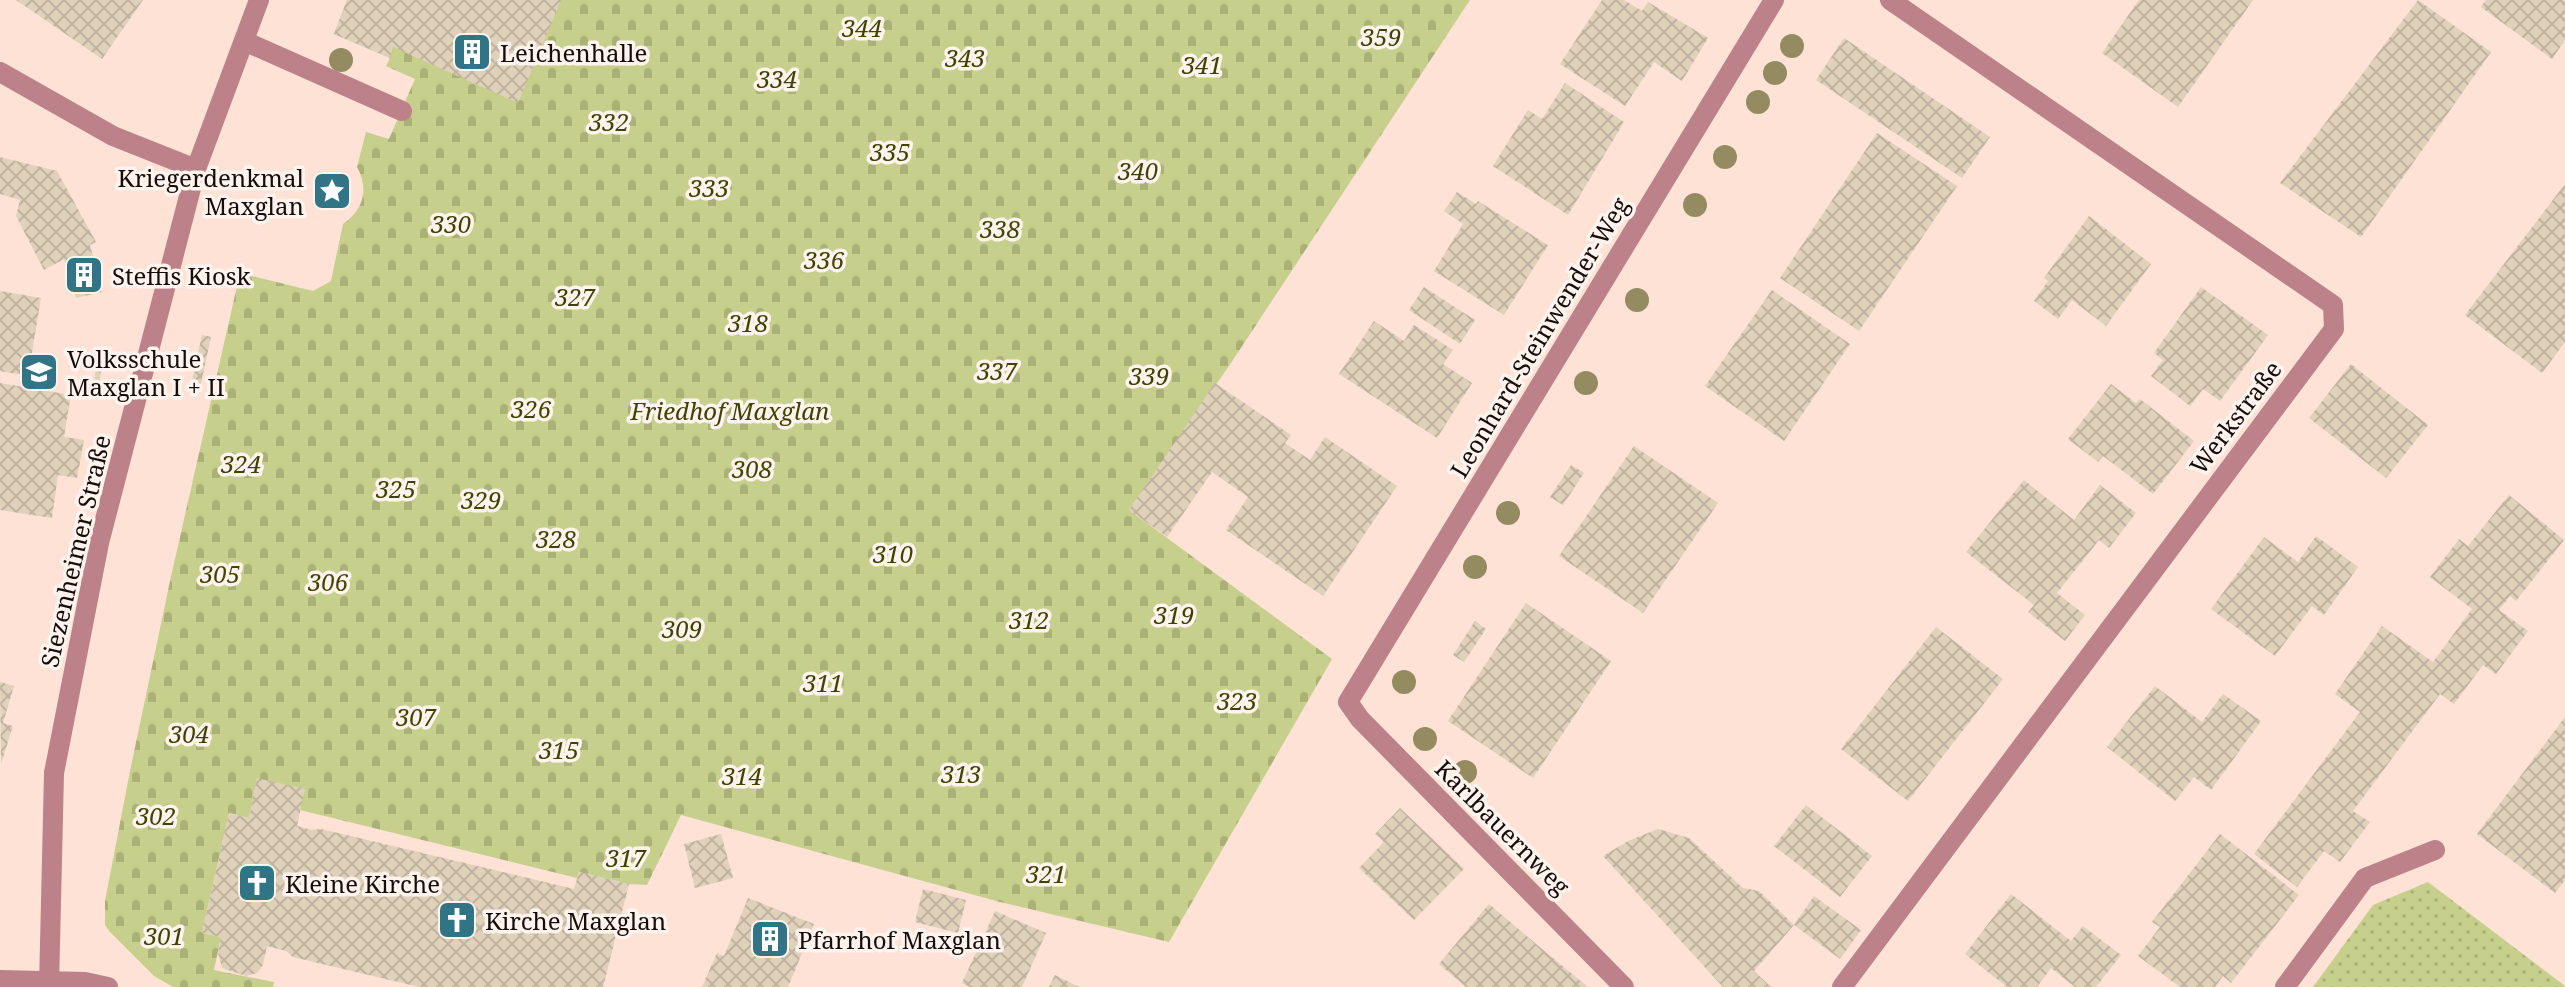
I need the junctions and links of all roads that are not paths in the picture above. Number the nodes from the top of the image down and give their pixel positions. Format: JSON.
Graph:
{"nodes":[{"id":1,"x":259,"y":0,"type":"edge"},
{"id":2,"x":1774,"y":0,"type":"edge"},
{"id":3,"x":1890,"y":0,"type":"edge"},
{"id":4,"x":244,"y":41,"type":"junction"},
{"id":5,"x":0,"y":72,"type":"edge"},
{"id":6,"x":402,"y":111,"type":"dead end"},
{"id":7,"x":196,"y":169,"type":"junction"},
{"id":8,"x":1348,"y":702,"type":"joint"},
{"id":9,"x":2435,"y":850,"type":"dead end"},
{"id":10,"x":0,"y":980,"type":"edge"},
{"id":11,"x":49,"y":984,"type":"edge"},
{"id":12,"x":108,"y":987,"type":"edge"},
{"id":13,"x":1624,"y":987,"type":"edge"},
{"id":14,"x":1842,"y":987,"type":"edge"},
{"id":15,"x":2285,"y":987,"type":"edge"}],
"edges":[{"from":1,"to":4,"type":"street","name":"Siezenheimer Straße"},
{"from":2,"to":8,"type":"street","name":"Leonhard-Steinwender-Weg"},
{"from":3,"to":14,"type":"street","name":"Werkstraße"},
{"from":4,"to":6,"type":"street"},
{"from":4,"to":7,"type":"street","name":"Siezenheimer Straße"},
{"from":5,"to":7,"type":"street"},
{"from":7,"to":11,"type":"street","name":"Siezenheimer Straße"},
{"from":8,"to":13,"type":"street","name":"Karlbauernweg"},
{"from":9,"to":15,"type":"street"},
{"from":10,"to":11,"type":"street"},
{"from":11,"to":12,"type":"street"}]}
